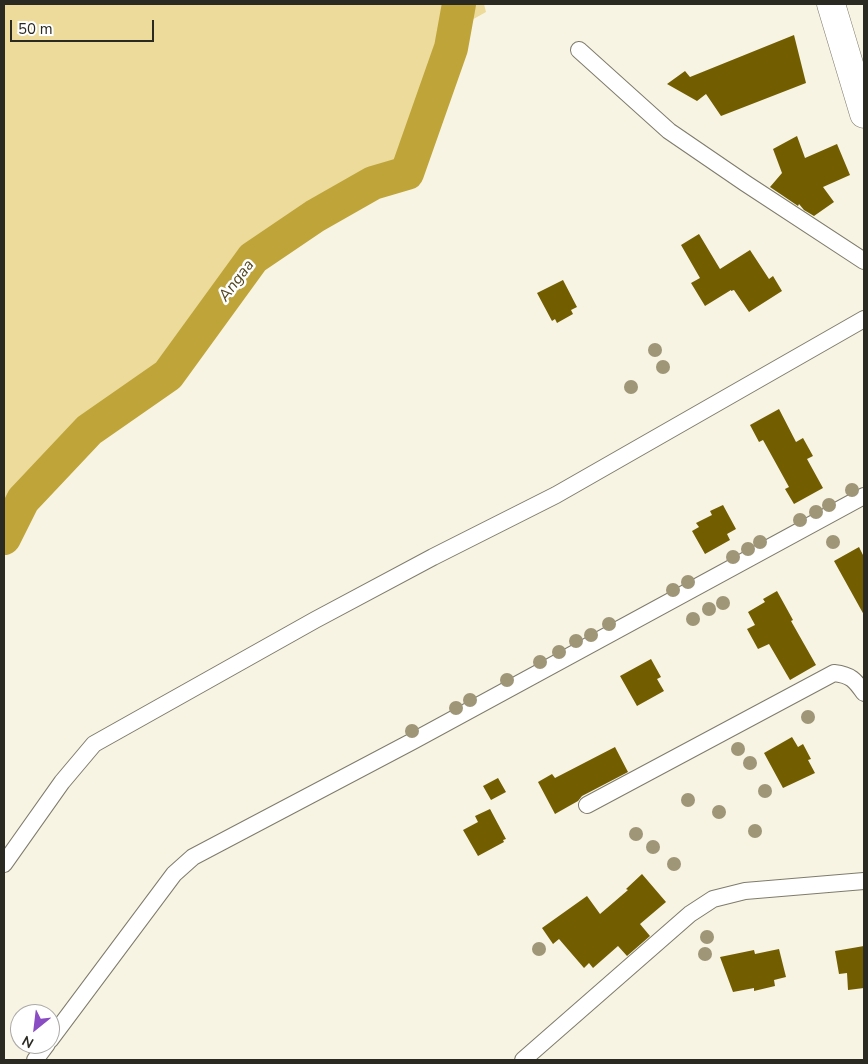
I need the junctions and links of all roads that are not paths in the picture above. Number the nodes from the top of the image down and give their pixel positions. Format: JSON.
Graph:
{"nodes":[{"id":1,"x":831,"y":4,"type":"edge"},
{"id":2,"x":579,"y":50,"type":"dead end"},
{"id":3,"x":864,"y":114,"type":"edge"},
{"id":4,"x":864,"y":261,"type":"edge"},
{"id":5,"x":864,"y":319,"type":"edge"},
{"id":6,"x":864,"y":496,"type":"edge"},
{"id":7,"x":864,"y":693,"type":"edge"},
{"id":8,"x":587,"y":805,"type":"dead end"},
{"id":9,"x":4,"y":864,"type":"edge"},
{"id":10,"x":864,"y":881,"type":"edge"},
{"id":11,"x":60,"y":1027,"type":"edge"},
{"id":12,"x":522,"y":1060,"type":"edge"}],
"edges":[{"from":1,"to":3,"type":"highway"},
{"from":2,"to":4,"type":"street"},
{"from":5,"to":9,"type":"street"},
{"from":6,"to":11,"type":"street"},
{"from":7,"to":8,"type":"street"},
{"from":10,"to":12,"type":"street"}]}
